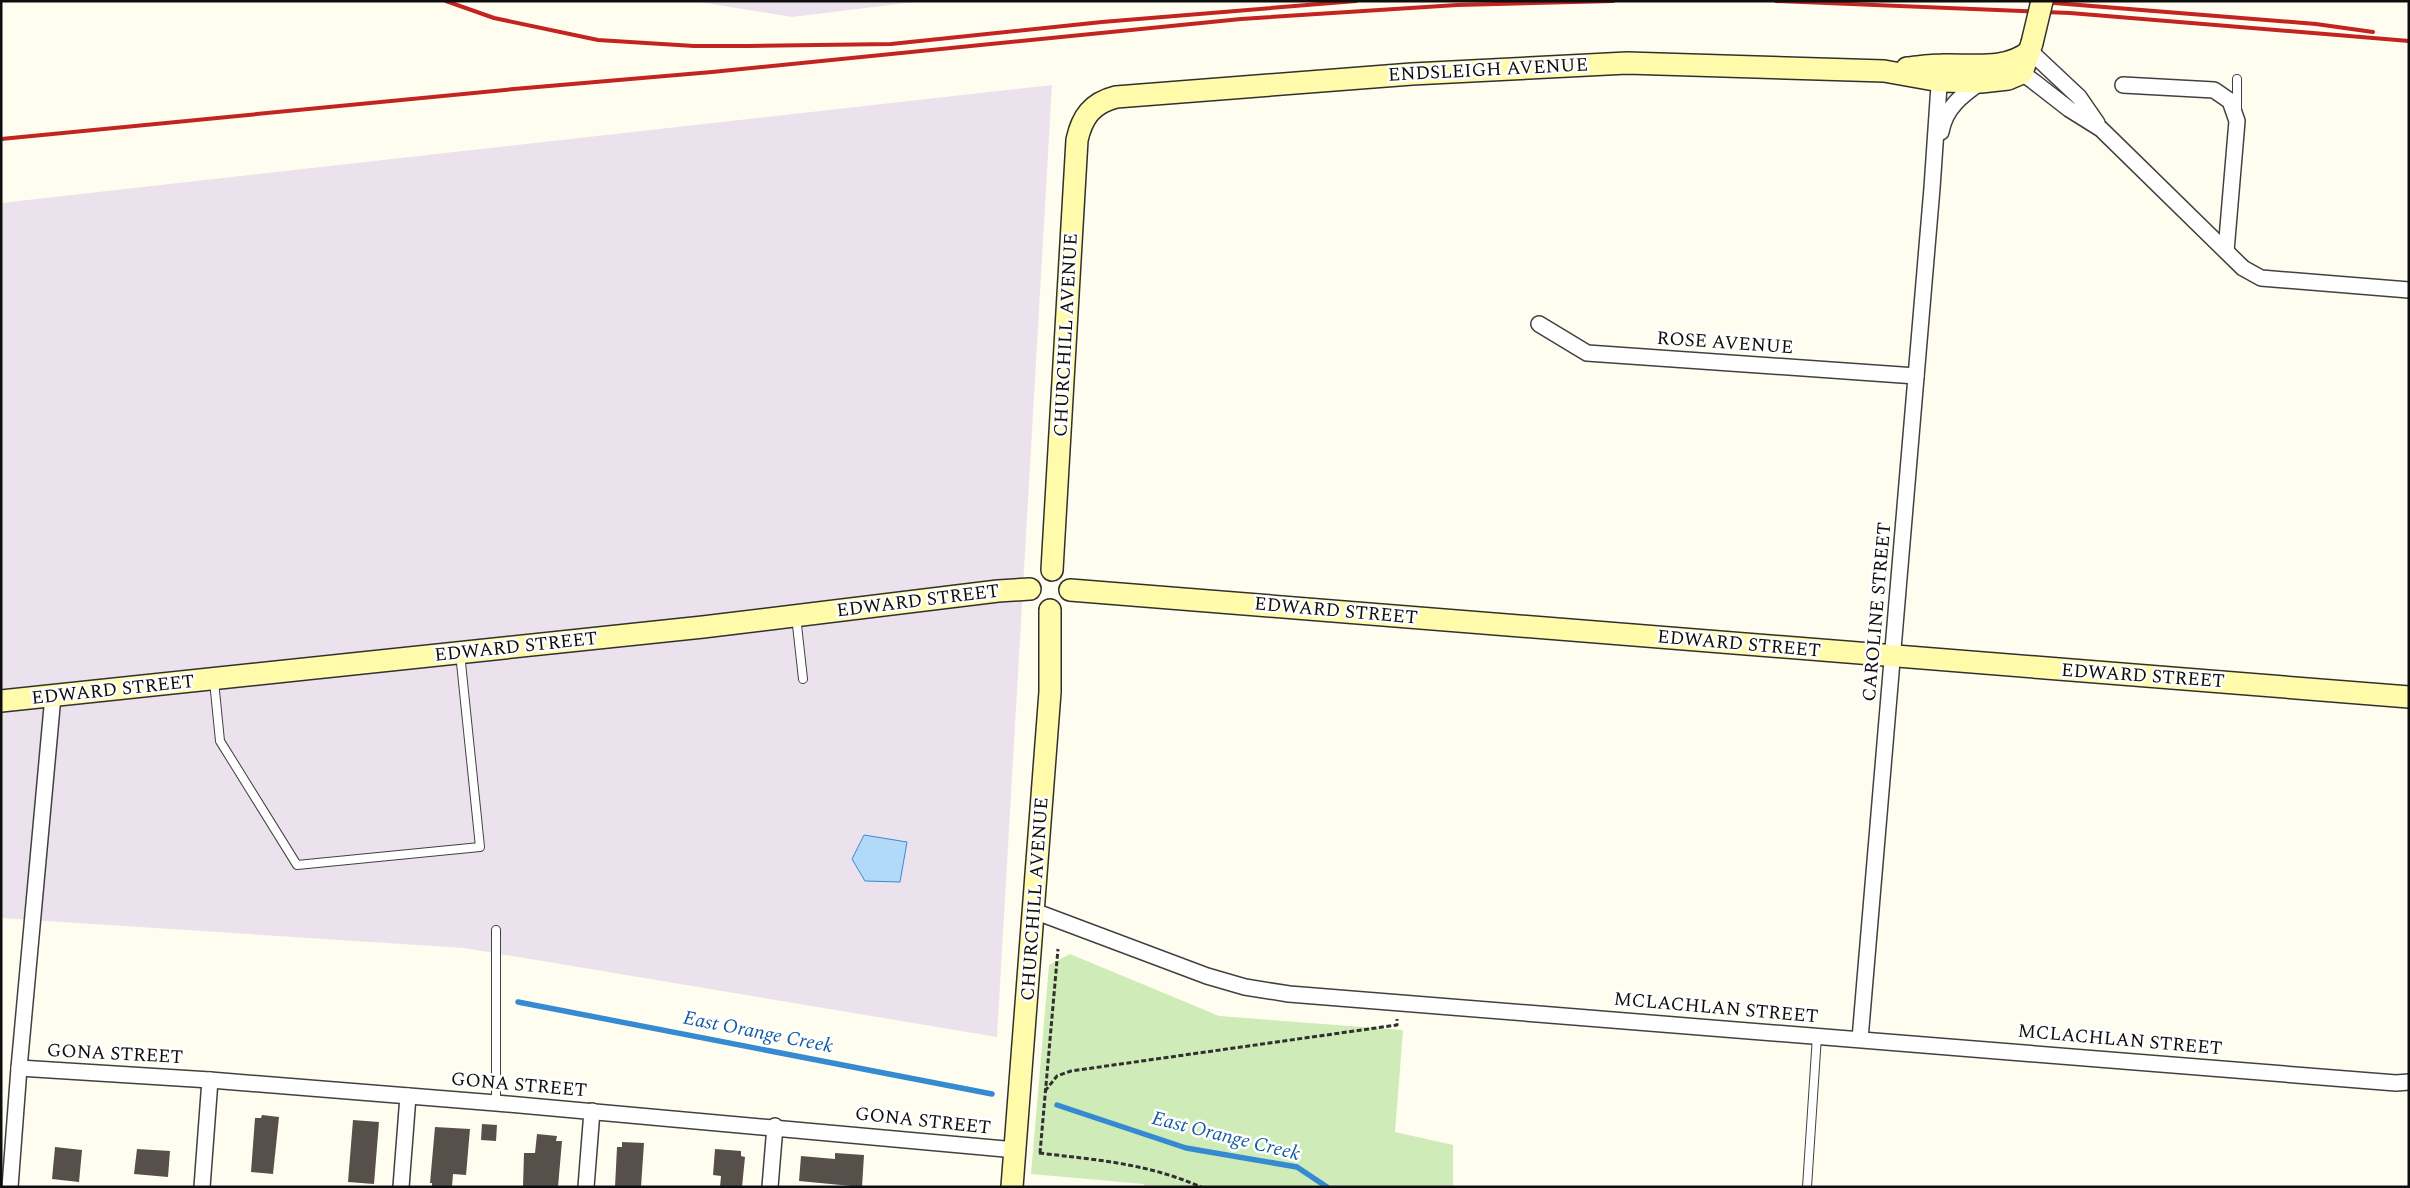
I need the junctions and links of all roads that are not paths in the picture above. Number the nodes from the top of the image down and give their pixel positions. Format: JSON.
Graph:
{"nodes":[{"id":1,"x":2042,"y":1,"type":"edge"},
{"id":2,"x":2025,"y":57,"type":"junction"},
{"id":3,"x":1940,"y":73,"type":"junction"},
{"id":4,"x":2237,"y":79,"type":"dead end"},
{"id":5,"x":1981,"y":82,"type":"junction"},
{"id":6,"x":2123,"y":85,"type":"dead end"},
{"id":7,"x":1094,"y":106,"type":"joint"},
{"id":8,"x":2237,"y":121,"type":"junction"},
{"id":9,"x":2101,"y":129,"type":"junction"},
{"id":10,"x":1932,"y":188,"type":"junction"},
{"id":11,"x":2226,"y":251,"type":"junction"},
{"id":12,"x":2409,"y":290,"type":"edge"},
{"id":13,"x":1539,"y":324,"type":"dead end"},
{"id":14,"x":1916,"y":376,"type":"junction"},
{"id":15,"x":1052,"y":570,"type":"junction"},
{"id":16,"x":1030,"y":590,"type":"junction"},
{"id":17,"x":1070,"y":590,"type":"junction"},
{"id":18,"x":1050,"y":610,"type":"junction"},
{"id":19,"x":796,"y":616,"type":"junction"},
{"id":20,"x":460,"y":653,"type":"junction"},
{"id":21,"x":1894,"y":657,"type":"junction"},
{"id":22,"x":803,"y":678,"type":"dead end"},
{"id":23,"x":214,"y":679,"type":"junction"},
{"id":24,"x":53,"y":696,"type":"junction"},
{"id":25,"x":2409,"y":697,"type":"edge"},
{"id":26,"x":1,"y":701,"type":"edge"},
{"id":27,"x":1034,"y":911,"type":"junction"},
{"id":28,"x":496,"y":930,"type":"dead end"},
{"id":29,"x":1816,"y":1036,"type":"junction"},
{"id":30,"x":1860,"y":1039,"type":"junction"},
{"id":31,"x":19,"y":1068,"type":"junction"},
{"id":32,"x":210,"y":1080,"type":"junction"},
{"id":33,"x":2409,"y":1082,"type":"edge"},
{"id":34,"x":408,"y":1096,"type":"junction"},
{"id":35,"x":496,"y":1103,"type":"junction"},
{"id":36,"x":592,"y":1112,"type":"junction"},
{"id":37,"x":775,"y":1126,"type":"junction"},
{"id":38,"x":1016,"y":1150,"type":"junction"},
{"id":39,"x":10,"y":1187,"type":"edge"},
{"id":40,"x":202,"y":1187,"type":"edge"},
{"id":41,"x":401,"y":1187,"type":"edge"},
{"id":42,"x":586,"y":1187,"type":"edge"},
{"id":43,"x":770,"y":1187,"type":"edge"},
{"id":44,"x":1012,"y":1187,"type":"edge"},
{"id":45,"x":1807,"y":1187,"type":"edge"}],
"edges":[{"from":1,"to":2,"type":"street","bridge":true},
{"from":2,"to":3,"type":"street","name":"ENDSLEIGH AVENUE"},
{"from":2,"to":5,"type":"street","name":"ENDSLEIGH AVENUE"},
{"from":2,"to":9,"type":"street"},
{"from":2,"to":9,"type":"street"},
{"from":3,"to":5,"type":"street","name":"ENDSLEIGH AVENUE"},
{"from":3,"to":7,"type":"street","name":"ENDSLEIGH AVENUE"},
{"from":3,"to":10,"type":"street","name":"CAROLINE STREET"},
{"from":4,"to":8,"type":"lane"},
{"from":5,"to":10,"type":"street","name":"CAROLINE STREET"},
{"from":6,"to":8,"type":"street"},
{"from":7,"to":15,"type":"street","name":"CHURCHILL AVENUE"},
{"from":8,"to":11,"type":"street"},
{"from":9,"to":11,"type":"street"},
{"from":10,"to":14,"type":"street","name":"CAROLINE STREET"},
{"from":11,"to":12,"type":"street"},
{"from":13,"to":14,"type":"street","name":"ROSE AVENUE"},
{"from":14,"to":21,"type":"street","name":"CAROLINE STREET"},
{"from":15,"to":16,"type":"street"},
{"from":15,"to":17,"type":"street"},
{"from":16,"to":18,"type":"street"},
{"from":16,"to":19,"type":"street","name":"EDWARD STREET"},
{"from":17,"to":18,"type":"street"},
{"from":17,"to":21,"type":"street","name":"EDWARD STREET"},
{"from":18,"to":27,"type":"street","name":"CHURCHILL AVENUE"},
{"from":19,"to":20,"type":"street","name":"EDWARD STREET"},
{"from":19,"to":22,"type":"lane"},
{"from":20,"to":23,"type":"street","name":"EDWARD STREET"},
{"from":20,"to":23,"type":"lane"},
{"from":21,"to":25,"type":"street","name":"EDWARD STREET"},
{"from":21,"to":30,"type":"street","name":"CAROLINE STREET"},
{"from":23,"to":24,"type":"street","name":"EDWARD STREET"},
{"from":24,"to":26,"type":"street","name":"EDWARD STREET"},
{"from":24,"to":31,"type":"street"},
{"from":27,"to":29,"type":"street","name":"MCLACHLAN STREET"},
{"from":27,"to":38,"type":"street","name":"CHURCHILL AVENUE"},
{"from":28,"to":35,"type":"lane"},
{"from":29,"to":30,"type":"street","name":"MCLACHLAN STREET"},
{"from":29,"to":45,"type":"lane"},
{"from":30,"to":33,"type":"street","name":"MCLACHLAN STREET"},
{"from":31,"to":32,"type":"street","name":"GONA STREET"},
{"from":31,"to":39,"type":"street"},
{"from":32,"to":34,"type":"street","name":"GONA STREET"},
{"from":32,"to":40,"type":"street"},
{"from":34,"to":35,"type":"street","name":"GONA STREET"},
{"from":34,"to":41,"type":"street"},
{"from":35,"to":36,"type":"street","name":"GONA STREET"},
{"from":36,"to":37,"type":"street","name":"GONA STREET"},
{"from":36,"to":42,"type":"street"},
{"from":37,"to":38,"type":"street","name":"GONA STREET"},
{"from":37,"to":43,"type":"street"},
{"from":38,"to":44,"type":"street","name":"CHURCHILL AVENUE"}]}
